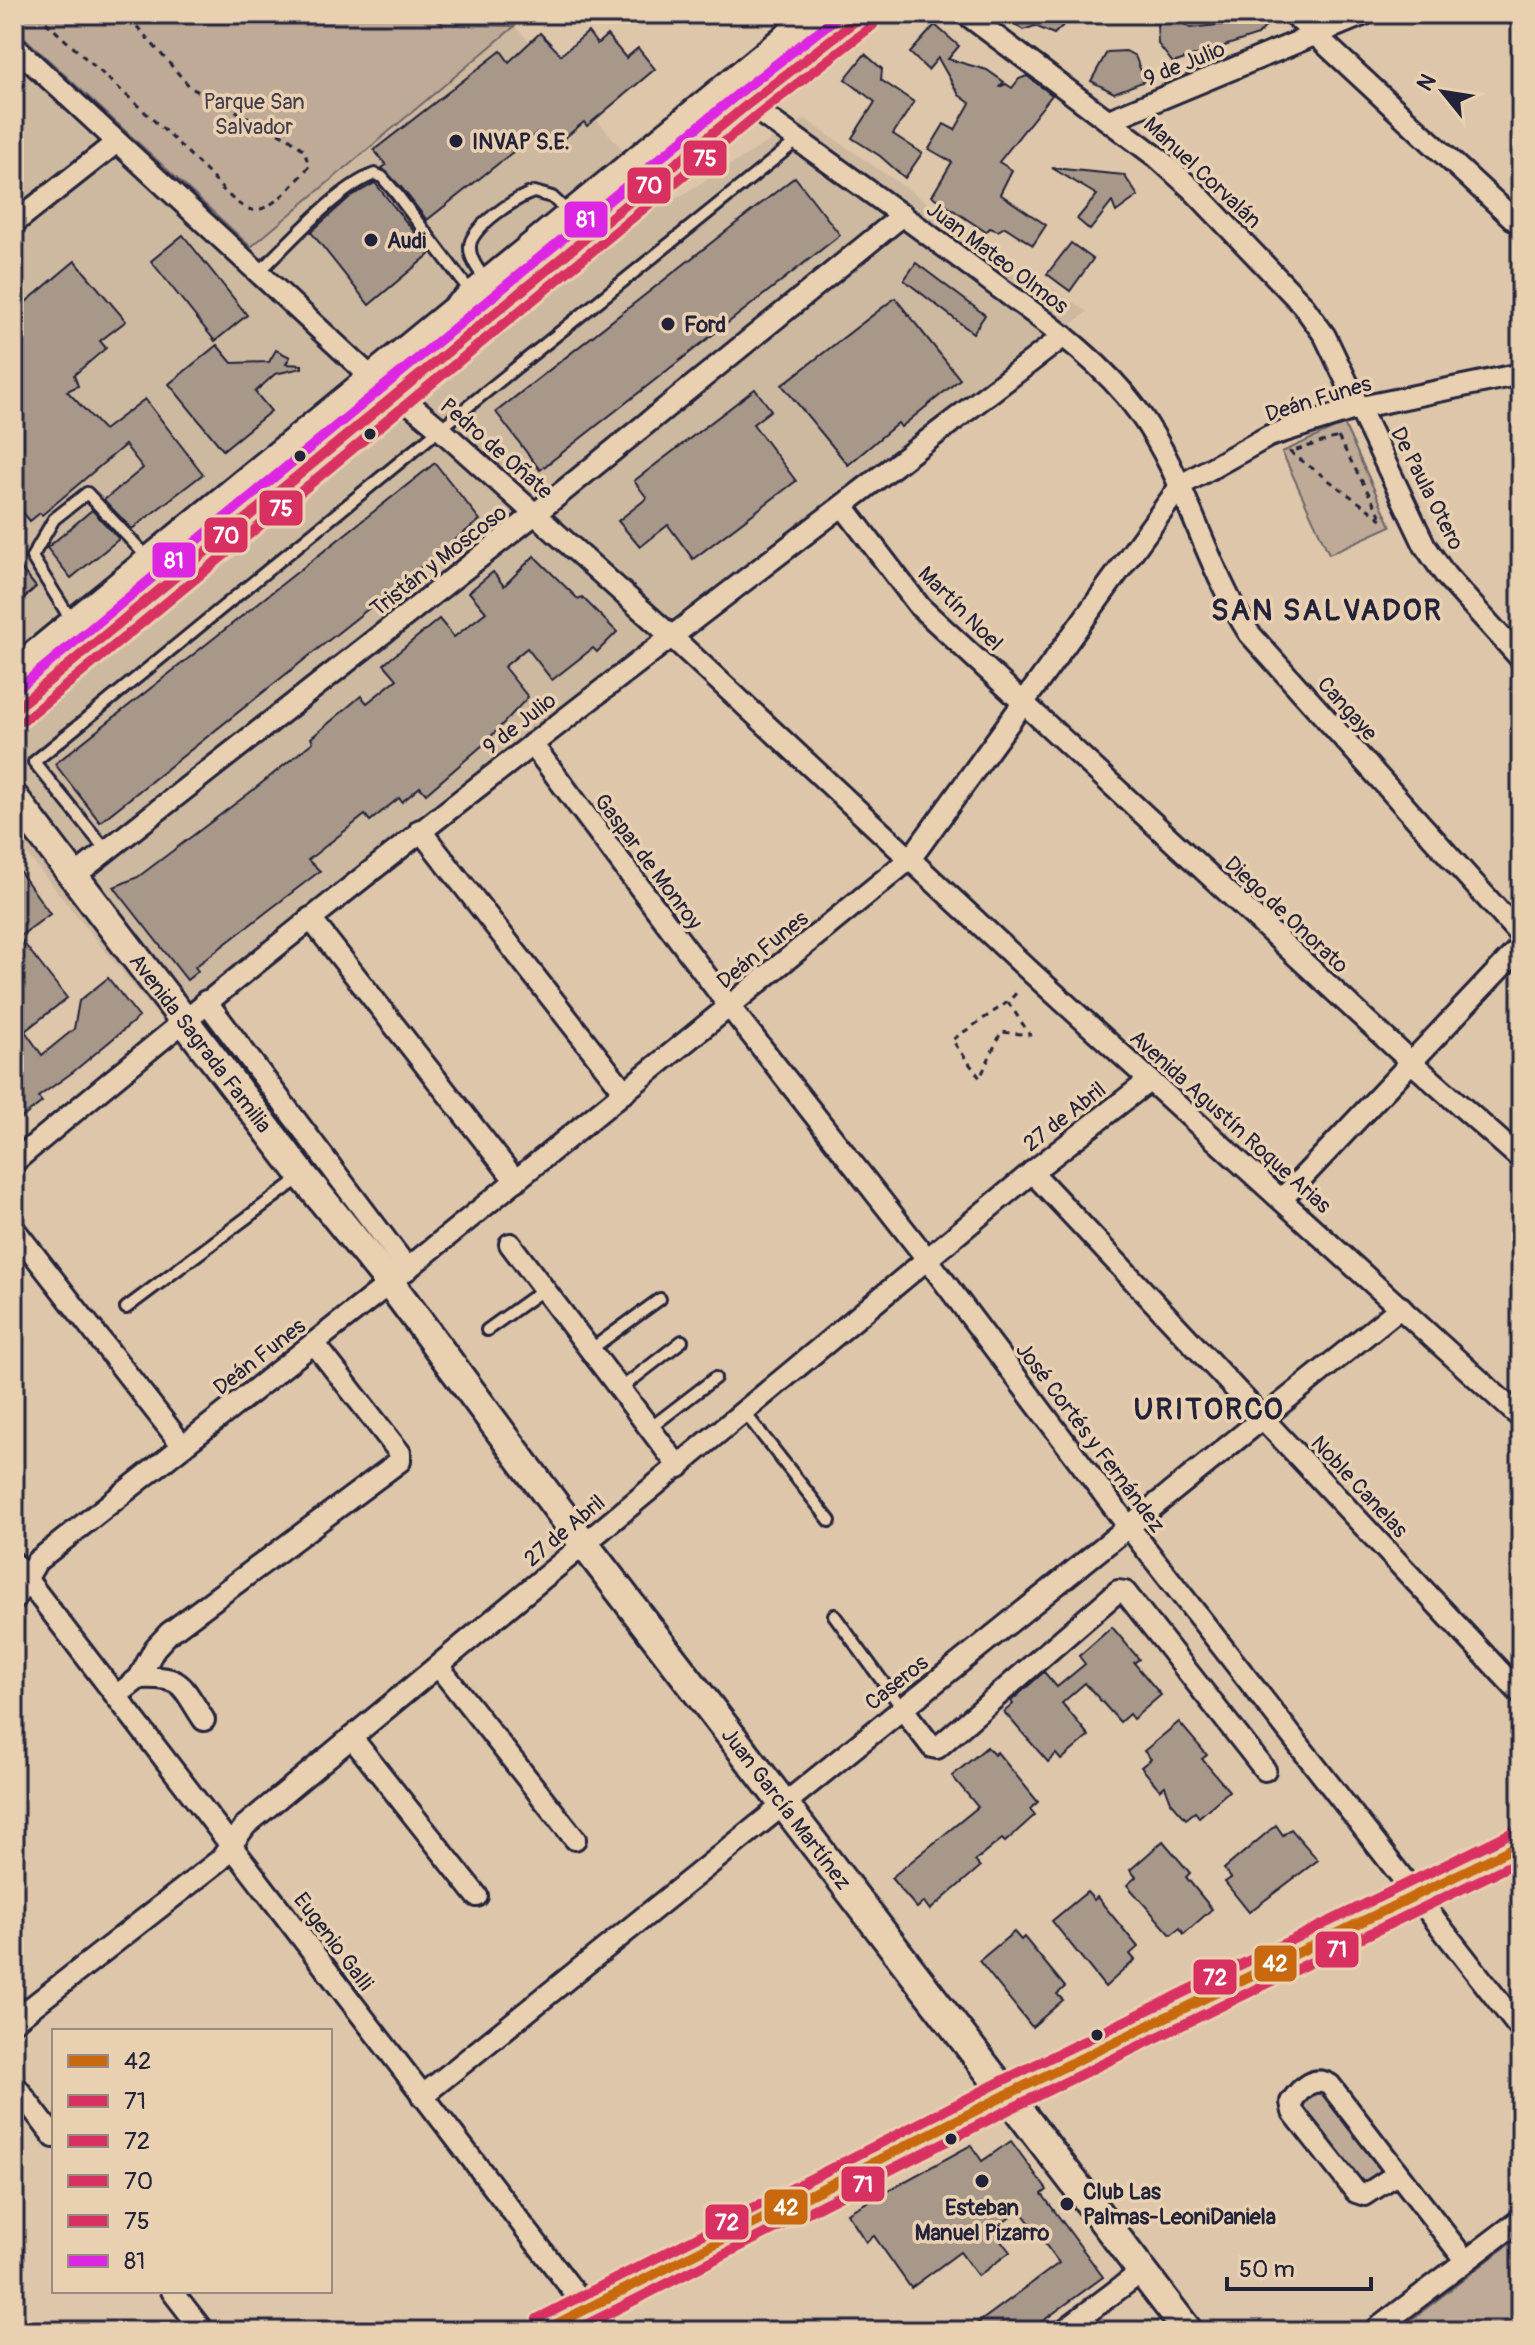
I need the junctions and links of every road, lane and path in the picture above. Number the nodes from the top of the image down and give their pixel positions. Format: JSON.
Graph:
{"nodes":[{"id":1,"x":37,"y":14,"type":"edge"},
{"id":2,"x":126,"y":14,"type":"edge"},
{"id":3,"x":819,"y":14,"type":"edge"},
{"id":4,"x":864,"y":14,"type":"edge"},
{"id":5,"x":966,"y":14,"type":"edge"},
{"id":6,"x":1293,"y":14,"type":"edge"},
{"id":7,"x":1365,"y":14,"type":"edge"},
{"id":8,"x":1316,"y":36,"type":"junction"},
{"id":9,"x":14,"y":46,"type":"edge"},
{"id":10,"x":748,"y":104,"type":"junction"},
{"id":11,"x":1109,"y":120,"type":"junction"},
{"id":12,"x":798,"y":140,"type":"junction"},
{"id":13,"x":117,"y":142,"type":"junction"},
{"id":14,"x":572,"y":215,"type":"junction"},
{"id":15,"x":903,"y":215,"type":"junction"},
{"id":16,"x":14,"y":223,"type":"edge"},
{"id":17,"x":1521,"y":226,"type":"edge"},
{"id":18,"x":258,"y":273,"type":"junction"},
{"id":19,"x":481,"y":290,"type":"junction"},
{"id":20,"x":1064,"y":336,"type":"junction"},
{"id":21,"x":1521,"y":374,"type":"edge"},
{"id":22,"x":386,"y":387,"type":"junction"},
{"id":23,"x":1361,"y":407,"type":"junction"},
{"id":24,"x":440,"y":429,"type":"junction"},
{"id":25,"x":1290,"y":452,"type":"joint"},
{"id":26,"x":1181,"y":485,"type":"junction"},
{"id":27,"x":843,"y":506,"type":"junction"},
{"id":28,"x":535,"y":514,"type":"junction"},
{"id":29,"x":151,"y":561,"type":"junction"},
{"id":30,"x":74,"y":624,"type":"junction"},
{"id":31,"x":672,"y":637,"type":"junction"},
{"id":32,"x":1519,"y":653,"type":"edge"},
{"id":33,"x":14,"y":675,"type":"edge"},
{"id":34,"x":1022,"y":701,"type":"junction"},
{"id":35,"x":14,"y":710,"type":"edge"},
{"id":36,"x":532,"y":744,"type":"junction"},
{"id":37,"x":14,"y":798,"type":"edge"},
{"id":38,"x":420,"y":830,"type":"junction"},
{"id":39,"x":106,"y":850,"type":"junction"},
{"id":40,"x":911,"y":858,"type":"junction"},
{"id":41,"x":73,"y":877,"type":"junction"},
{"id":42,"x":310,"y":918,"type":"junction"},
{"id":43,"x":1521,"y":936,"type":"edge"},
{"id":44,"x":1521,"y":946,"type":"edge"},
{"id":45,"x":1033,"y":974,"type":"junction"},
{"id":46,"x":206,"y":1001,"type":"junction"},
{"id":47,"x":1008,"y":1002,"type":"junction"},
{"id":48,"x":729,"y":1006,"type":"junction"},
{"id":49,"x":183,"y":1019,"type":"junction"},
{"id":50,"x":1411,"y":1062,"type":"junction"},
{"id":51,"x":1150,"y":1080,"type":"junction"},
{"id":52,"x":625,"y":1092,"type":"junction"},
{"id":53,"x":1521,"y":1159,"type":"edge"},
{"id":54,"x":14,"y":1162,"type":"edge"},
{"id":55,"x":1032,"y":1172,"type":"junction"},
{"id":56,"x":303,"y":1176,"type":"junction"},
{"id":57,"x":516,"y":1181,"type":"junction"},
{"id":58,"x":1282,"y":1199,"type":"junction"},
{"id":59,"x":14,"y":1229,"type":"edge"},
{"id":60,"x":510,"y":1244,"type":"dead end"},
{"id":61,"x":928,"y":1260,"type":"junction"},
{"id":62,"x":399,"y":1276,"type":"junction"},
{"id":63,"x":544,"y":1289,"type":"junction"},
{"id":64,"x":660,"y":1299,"type":"dead end"},
{"id":65,"x":1401,"y":1307,"type":"junction"},
{"id":66,"x":126,"y":1308,"type":"dead end"},
{"id":67,"x":487,"y":1330,"type":"dead end"},
{"id":68,"x":682,"y":1341,"type":"dead end"},
{"id":69,"x":314,"y":1343,"type":"junction"},
{"id":70,"x":590,"y":1350,"type":"junction"},
{"id":71,"x":715,"y":1378,"type":"dead end"},
{"id":72,"x":620,"y":1389,"type":"junction"},
{"id":73,"x":745,"y":1413,"type":"junction"},
{"id":74,"x":1264,"y":1417,"type":"junction"},
{"id":75,"x":1521,"y":1418,"type":"edge"},
{"id":76,"x":650,"y":1428,"type":"junction"},
{"id":77,"x":183,"y":1446,"type":"junction"},
{"id":78,"x":679,"y":1467,"type":"junction"},
{"id":79,"x":830,"y":1521,"type":"dead end"},
{"id":80,"x":1128,"y":1526,"type":"junction"},
{"id":81,"x":584,"y":1544,"type":"junction"},
{"id":82,"x":20,"y":1571,"type":"edge"},
{"id":83,"x":14,"y":1600,"type":"edge"},
{"id":84,"x":834,"y":1615,"type":"dead end"},
{"id":85,"x":439,"y":1667,"type":"junction"},
{"id":86,"x":139,"y":1678,"type":"junction"},
{"id":87,"x":1521,"y":1694,"type":"edge"},
{"id":88,"x":116,"y":1696,"type":"junction"},
{"id":89,"x":902,"y":1708,"type":"junction"},
{"id":90,"x":204,"y":1720,"type":"dead end"},
{"id":91,"x":352,"y":1738,"type":"junction"},
{"id":92,"x":1265,"y":1770,"type":"dead end"},
{"id":93,"x":784,"y":1802,"type":"junction"},
{"id":94,"x":575,"y":1839,"type":"dead end"},
{"id":95,"x":1521,"y":1844,"type":"edge"},
{"id":96,"x":231,"y":1846,"type":"junction"},
{"id":97,"x":1418,"y":1895,"type":"junction"},
{"id":98,"x":477,"y":1896,"type":"dead end"},
{"id":99,"x":14,"y":2021,"type":"edge"},
{"id":100,"x":1521,"y":2030,"type":"edge"},
{"id":101,"x":14,"y":2084,"type":"edge"},
{"id":102,"x":1006,"y":2095,"type":"junction"},
{"id":103,"x":422,"y":2096,"type":"junction"},
{"id":104,"x":52,"y":2134,"type":"edge"},
{"id":105,"x":1397,"y":2174,"type":"junction"},
{"id":106,"x":1521,"y":2219,"type":"edge"},
{"id":107,"x":1465,"y":2260,"type":"junction"},
{"id":108,"x":1141,"y":2272,"type":"junction"},
{"id":109,"x":174,"y":2293,"type":"edge"},
{"id":110,"x":595,"y":2320,"type":"edge"},
{"id":111,"x":203,"y":2331,"type":"edge"},
{"id":112,"x":543,"y":2331,"type":"edge"},
{"id":113,"x":1063,"y":2331,"type":"edge"},
{"id":114,"x":1188,"y":2331,"type":"edge"},
{"id":115,"x":1374,"y":2331,"type":"edge"}],
"edges":[{"from":1,"to":2,"type":"path"},
{"from":3,"to":14,"type":"main road"},
{"from":4,"to":10,"type":"main road"},
{"from":5,"to":11,"type":"street","name":"Manuel Corvalán"},
{"from":6,"to":8,"type":"street"},
{"from":7,"to":8,"type":"street","name":"9 de Julio"},
{"from":8,"to":11,"type":"street","name":"9 de Julio"},
{"from":8,"to":17,"type":"street"},
{"from":9,"to":13,"type":"street","name":"Pedro de Oñate"},
{"from":10,"to":12,"type":"street","name":"Juan Mateo Olmos"},
{"from":10,"to":22,"type":"main road"},
{"from":11,"to":23,"type":"street","name":"Manuel Corvalán"},
{"from":12,"to":15,"type":"street","name":"Juan Mateo Olmos"},
{"from":12,"to":24,"type":"lane"},
{"from":13,"to":16,"type":"street"},
{"from":13,"to":18,"type":"street","name":"Pedro de Oñate"},
{"from":14,"to":19,"type":"main road"},
{"from":14,"to":19,"type":"lane"},
{"from":15,"to":20,"type":"street","name":"Juan Mateo Olmos"},
{"from":15,"to":28,"type":"street","name":"Tristán y Moscoso"},
{"from":18,"to":19,"type":"lane"},
{"from":18,"to":22,"type":"street","name":"Pedro de Oñate"},
{"from":19,"to":22,"type":"main road"},
{"from":20,"to":26,"type":"street","name":"Juan Mateo Olmos"},
{"from":20,"to":27,"type":"street","name":"9 de Julio"},
{"from":21,"to":23,"type":"street","name":"Deán Funes"},
{"from":22,"to":24,"type":"street","name":"Pedro de Oñate"},
{"from":22,"to":29,"type":"main road"},
{"from":22,"to":35,"type":"main road"},
{"from":23,"to":26,"type":"street","name":"Deán Funes"},
{"from":23,"to":32,"type":"street","name":"De Paula Otero"},
{"from":24,"to":28,"type":"street","name":"Pedro de Oñate"},
{"from":24,"to":39,"type":"lane"},
{"from":25,"to":25,"type":"path"},
{"from":26,"to":34,"type":"street","name":"Deán Funes"},
{"from":26,"to":43,"type":"street","name":"Cangaye"},
{"from":27,"to":31,"type":"street","name":"9 de Julio"},
{"from":27,"to":34,"type":"street","name":"Martín Noel"},
{"from":28,"to":31,"type":"street","name":"Pedro de Oñate"},
{"from":28,"to":39,"type":"street","name":"Tristán y Moscoso"},
{"from":29,"to":30,"type":"main road"},
{"from":29,"to":30,"type":"lane"},
{"from":30,"to":33,"type":"main road"},
{"from":31,"to":36,"type":"street","name":"9 de Julio"},
{"from":31,"to":40,"type":"street","name":"Pedro de Oñate"},
{"from":34,"to":40,"type":"street","name":"Deán Funes"},
{"from":34,"to":50,"type":"street","name":"Diego de Onorato"},
{"from":36,"to":38,"type":"street","name":"9 de Julio"},
{"from":36,"to":48,"type":"street","name":"Gaspar de Monroy"},
{"from":37,"to":41,"type":"main road","name":"Avenida Sagrada Familia"},
{"from":38,"to":42,"type":"street","name":"9 de Julio"},
{"from":38,"to":52,"type":"street"},
{"from":39,"to":41,"type":"street","name":"Tristán y Moscoso"},
{"from":40,"to":45,"type":"street","name":"Avenida Agustín Roque Arias"},
{"from":40,"to":48,"type":"street","name":"Deán Funes"},
{"from":41,"to":49,"type":"main road","name":"Avenida Sagrada Familia"},
{"from":42,"to":46,"type":"street","name":"9 de Julio"},
{"from":42,"to":57,"type":"street"},
{"from":44,"to":50,"type":"street"},
{"from":45,"to":47,"type":"path"},
{"from":45,"to":51,"type":"street","name":"Avenida Agustín Roque Arias"},
{"from":46,"to":49,"type":"street","name":"9 de Julio"},
{"from":46,"to":62,"type":"street"},
{"from":47,"to":47,"type":"path"},
{"from":48,"to":52,"type":"street","name":"Deán Funes"},
{"from":48,"to":61,"type":"street","name":"José Cortés y Fernández"},
{"from":49,"to":54,"type":"street","name":"9 de Julio"},
{"from":49,"to":56,"type":"main road","name":"Avenida Sagrada Familia"},
{"from":50,"to":53,"type":"street","name":"Diego de Onorato"},
{"from":50,"to":58,"type":"street"},
{"from":51,"to":55,"type":"street","name":"27 de Abril"},
{"from":51,"to":58,"type":"street","name":"Avenida Agustín Roque Arias"},
{"from":52,"to":57,"type":"street","name":"Deán Funes"},
{"from":55,"to":61,"type":"street","name":"27 de Abril"},
{"from":55,"to":74,"type":"street","name":"Noble Canelas"},
{"from":56,"to":62,"type":"main road","name":"Avenida Sagrada Familia"},
{"from":56,"to":66,"type":"lane"},
{"from":57,"to":62,"type":"street","name":"Deán Funes"},
{"from":58,"to":65,"type":"street","name":"Avenida Agustín Roque Arias"},
{"from":59,"to":77,"type":"street"},
{"from":60,"to":63,"type":"street"},
{"from":61,"to":73,"type":"street","name":"27 de Abril"},
{"from":61,"to":80,"type":"street","name":"José Cortés y Fernández"},
{"from":62,"to":69,"type":"street","name":"Deán Funes"},
{"from":62,"to":81,"type":"main road","name":"Juan García Martínez"},
{"from":63,"to":67,"type":"lane"},
{"from":63,"to":70,"type":"street"},
{"from":64,"to":70,"type":"lane"},
{"from":65,"to":74,"type":"street","name":"Caseros"},
{"from":65,"to":75,"type":"street","name":"Avenida Agustín Roque Arias"},
{"from":68,"to":72,"type":"lane"},
{"from":69,"to":77,"type":"street","name":"Deán Funes"},
{"from":69,"to":86,"type":"street"},
{"from":70,"to":72,"type":"street"},
{"from":71,"to":76,"type":"lane"},
{"from":72,"to":76,"type":"street"},
{"from":73,"to":78,"type":"street","name":"27 de Abril"},
{"from":73,"to":79,"type":"lane"},
{"from":74,"to":80,"type":"street","name":"Caseros"},
{"from":74,"to":87,"type":"street","name":"Noble Canelas"},
{"from":76,"to":78,"type":"street"},
{"from":77,"to":82,"type":"street","name":"Deán Funes"},
{"from":78,"to":81,"type":"street","name":"27 de Abril"},
{"from":80,"to":89,"type":"street","name":"Caseros"},
{"from":80,"to":97,"type":"street","name":"José Cortés y Fernández"},
{"from":81,"to":85,"type":"street","name":"27 de Abril"},
{"from":81,"to":93,"type":"main road","name":"Juan García Martínez"},
{"from":82,"to":83,"type":"street","name":"Deán Funes"},
{"from":82,"to":88,"type":"street","name":"Eugenio Galli"},
{"from":84,"to":89,"type":"lane"},
{"from":85,"to":91,"type":"street","name":"27 de Abril"},
{"from":85,"to":94,"type":"street"},
{"from":86,"to":88,"type":"street"},
{"from":86,"to":90,"type":"street"},
{"from":88,"to":96,"type":"street","name":"Eugenio Galli"},
{"from":89,"to":92,"type":"street"},
{"from":89,"to":93,"type":"street","name":"Caseros"},
{"from":91,"to":96,"type":"street","name":"27 de Abril"},
{"from":91,"to":98,"type":"street"},
{"from":93,"to":102,"type":"main road","name":"Juan García Martínez"},
{"from":93,"to":103,"type":"street","name":"Caseros"},
{"from":95,"to":97,"type":"main road"},
{"from":96,"to":99,"type":"street","name":"27 de Abril"},
{"from":96,"to":103,"type":"street","name":"Eugenio Galli"},
{"from":97,"to":100,"type":"street","name":"José Cortés y Fernández"},
{"from":97,"to":102,"type":"main road"},
{"from":101,"to":104,"type":"street"},
{"from":102,"to":108,"type":"main road","name":"Juan García Martínez"},
{"from":102,"to":110,"type":"main road"},
{"from":103,"to":110,"type":"street","name":"Eugenio Galli"},
{"from":105,"to":105,"type":"street"},
{"from":105,"to":107,"type":"street"},
{"from":106,"to":107,"type":"street"},
{"from":107,"to":115,"type":"street"},
{"from":108,"to":113,"type":"street"},
{"from":108,"to":114,"type":"main road","name":"Juan García Martínez"},
{"from":109,"to":111,"type":"street"},
{"from":110,"to":112,"type":"main road"}]}
